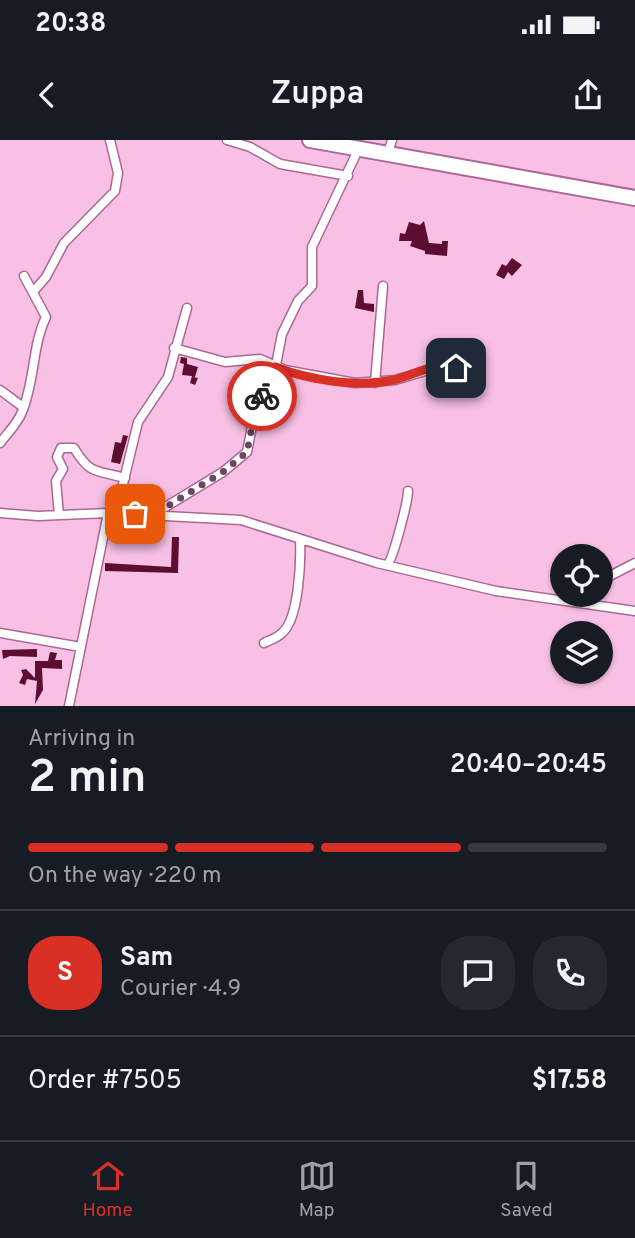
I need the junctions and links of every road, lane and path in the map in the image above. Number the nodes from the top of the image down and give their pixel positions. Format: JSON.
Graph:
{"nodes":[{"id":1,"x":110,"y":140,"type":"edge"},
{"id":2,"x":227,"y":140,"type":"edge"},
{"id":3,"x":310,"y":140,"type":"edge"},
{"id":4,"x":390,"y":147,"type":"edge"},
{"id":5,"x":359,"y":148,"type":"junction"},
{"id":6,"x":348,"y":176,"type":"junction"},
{"id":7,"x":635,"y":198,"type":"edge"},
{"id":8,"x":24,"y":276,"type":"dead end"},
{"id":9,"x":383,"y":286,"type":"dead end"},
{"id":10,"x":33,"y":292,"type":"junction"},
{"id":11,"x":187,"y":307,"type":"dead end"},
{"id":12,"x":174,"y":348,"type":"junction"},
{"id":13,"x":275,"y":367,"type":"junction"},
{"id":14,"x":460,"y":371,"type":"dead end"},
{"id":15,"x":376,"y":383,"type":"junction"},
{"id":16,"x":0,"y":390,"type":"edge"},
{"id":17,"x":23,"y":407,"type":"junction"},
{"id":18,"x":0,"y":443,"type":"edge"},
{"id":19,"x":125,"y":478,"type":"junction"},
{"id":20,"x":408,"y":491,"type":"dead end"},
{"id":21,"x":0,"y":513,"type":"edge"},
{"id":22,"x":112,"y":513,"type":"junction"},
{"id":23,"x":59,"y":515,"type":"junction"},
{"id":24,"x":153,"y":515,"type":"junction"},
{"id":25,"x":300,"y":539,"type":"junction"},
{"id":26,"x":635,"y":563,"type":"edge"},
{"id":27,"x":387,"y":565,"type":"junction"},
{"id":28,"x":613,"y":574,"type":"edge"},
{"id":29,"x":550,"y":597,"type":"edge"},
{"id":30,"x":547,"y":598,"type":"junction"},
{"id":31,"x":635,"y":611,"type":"edge"},
{"id":32,"x":0,"y":633,"type":"edge"},
{"id":33,"x":264,"y":643,"type":"dead end"},
{"id":34,"x":81,"y":647,"type":"junction"},
{"id":35,"x":69,"y":706,"type":"edge"}],
"edges":[{"from":1,"to":10,"type":"street"},
{"from":2,"to":6,"type":"street"},
{"from":3,"to":5,"type":"highway"},
{"from":4,"to":5,"type":"highway"},
{"from":4,"to":7,"type":"highway"},
{"from":5,"to":6,"type":"street"},
{"from":6,"to":13,"type":"street"},
{"from":8,"to":10,"type":"street"},
{"from":9,"to":15,"type":"street"},
{"from":10,"to":17,"type":"street"},
{"from":11,"to":12,"type":"street"},
{"from":12,"to":13,"type":"street"},
{"from":12,"to":19,"type":"street"},
{"from":13,"to":15,"type":"street"},
{"from":13,"to":24,"type":"street"},
{"from":14,"to":15,"type":"street"},
{"from":16,"to":17,"type":"street"},
{"from":17,"to":18,"type":"street"},
{"from":19,"to":22,"type":"street"},
{"from":19,"to":23,"type":"street"},
{"from":20,"to":27,"type":"street"},
{"from":21,"to":23,"type":"street"},
{"from":22,"to":23,"type":"street"},
{"from":22,"to":24,"type":"street"},
{"from":22,"to":34,"type":"street"},
{"from":24,"to":25,"type":"street"},
{"from":25,"to":27,"type":"street"},
{"from":25,"to":33,"type":"street"},
{"from":26,"to":28,"type":"street"},
{"from":27,"to":30,"type":"street"},
{"from":29,"to":30,"type":"street"},
{"from":30,"to":31,"type":"street"},
{"from":32,"to":34,"type":"street"},
{"from":34,"to":35,"type":"street"}]}
